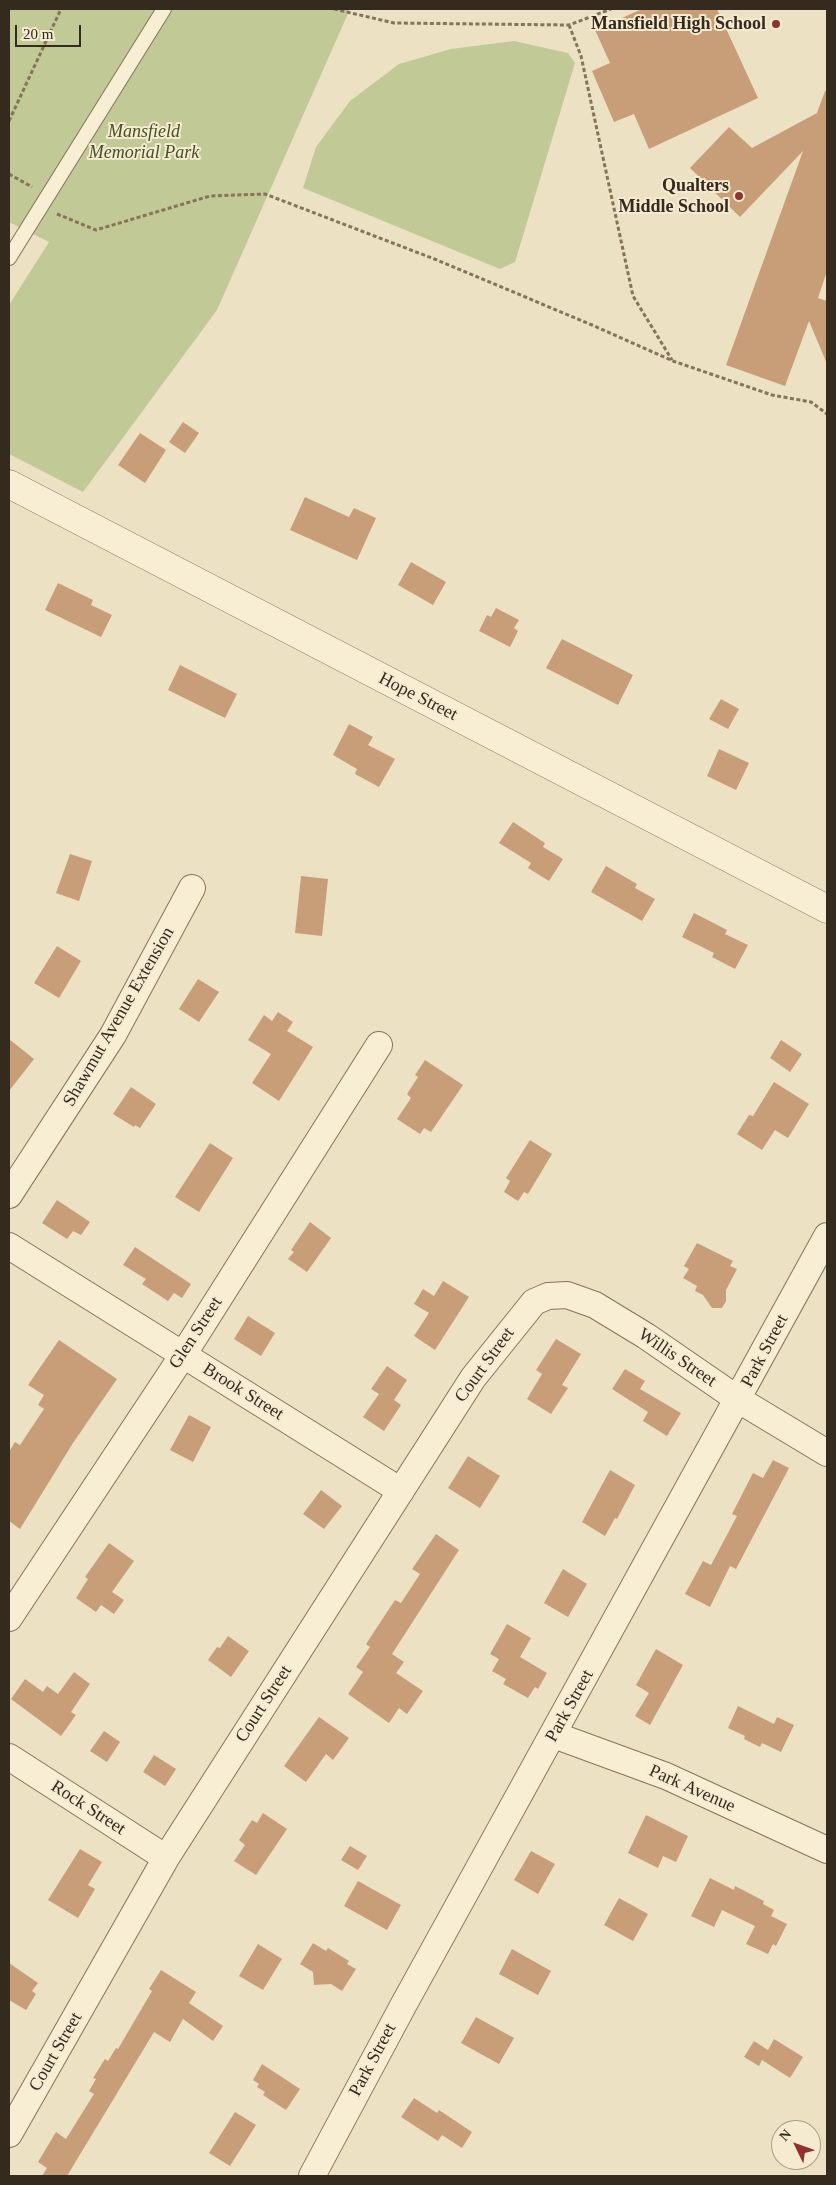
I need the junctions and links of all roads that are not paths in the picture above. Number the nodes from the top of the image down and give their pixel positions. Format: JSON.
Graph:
{"nodes":[{"id":1,"x":164,"y":9,"type":"edge"},
{"id":2,"x":9,"y":258,"type":"edge"},
{"id":3,"x":9,"y":484,"type":"edge"},
{"id":4,"x":192,"y":888,"type":"dead end"},
{"id":5,"x":827,"y":909,"type":"edge"},
{"id":6,"x":379,"y":1045,"type":"dead end"},
{"id":7,"x":9,"y":1195,"type":"edge"},
{"id":8,"x":827,"y":1236,"type":"edge"},
{"id":9,"x":9,"y":1246,"type":"edge"},
{"id":10,"x":548,"y":1296,"type":"joint"},
{"id":11,"x":183,"y":1355,"type":"junction"},
{"id":12,"x":739,"y":1400,"type":"junction"},
{"id":13,"x":827,"y":1453,"type":"edge"},
{"id":14,"x":401,"y":1490,"type":"junction"},
{"id":15,"x":9,"y":1618,"type":"edge"},
{"id":16,"x":554,"y":1735,"type":"junction"},
{"id":17,"x":9,"y":1757,"type":"edge"},
{"id":18,"x":827,"y":1850,"type":"edge"},
{"id":19,"x":166,"y":1858,"type":"junction"},
{"id":20,"x":9,"y":2134,"type":"edge"},
{"id":21,"x":312,"y":2176,"type":"edge"}],
"edges":[{"from":1,"to":2,"type":"lane"},
{"from":3,"to":5,"type":"main road","name":"Hope Street"},
{"from":4,"to":7,"type":"street","name":"Shawmut Avenue Extension"},
{"from":6,"to":11,"type":"street","name":"Glen Street"},
{"from":8,"to":12,"type":"street","name":"Park Street"},
{"from":9,"to":11,"type":"street","name":"Brook Street"},
{"from":10,"to":12,"type":"street","name":"Willis Street"},
{"from":10,"to":14,"type":"street","name":"Court Street"},
{"from":11,"to":14,"type":"street","name":"Brook Street"},
{"from":11,"to":15,"type":"street","name":"Glen Street"},
{"from":12,"to":13,"type":"street","name":"Willis Street"},
{"from":12,"to":16,"type":"street","name":"Park Street"},
{"from":14,"to":19,"type":"street","name":"Court Street"},
{"from":16,"to":18,"type":"street","name":"Park Avenue"},
{"from":16,"to":21,"type":"street","name":"Park Street"},
{"from":17,"to":19,"type":"street","name":"Rock Street"},
{"from":19,"to":20,"type":"street","name":"Court Street"}]}
